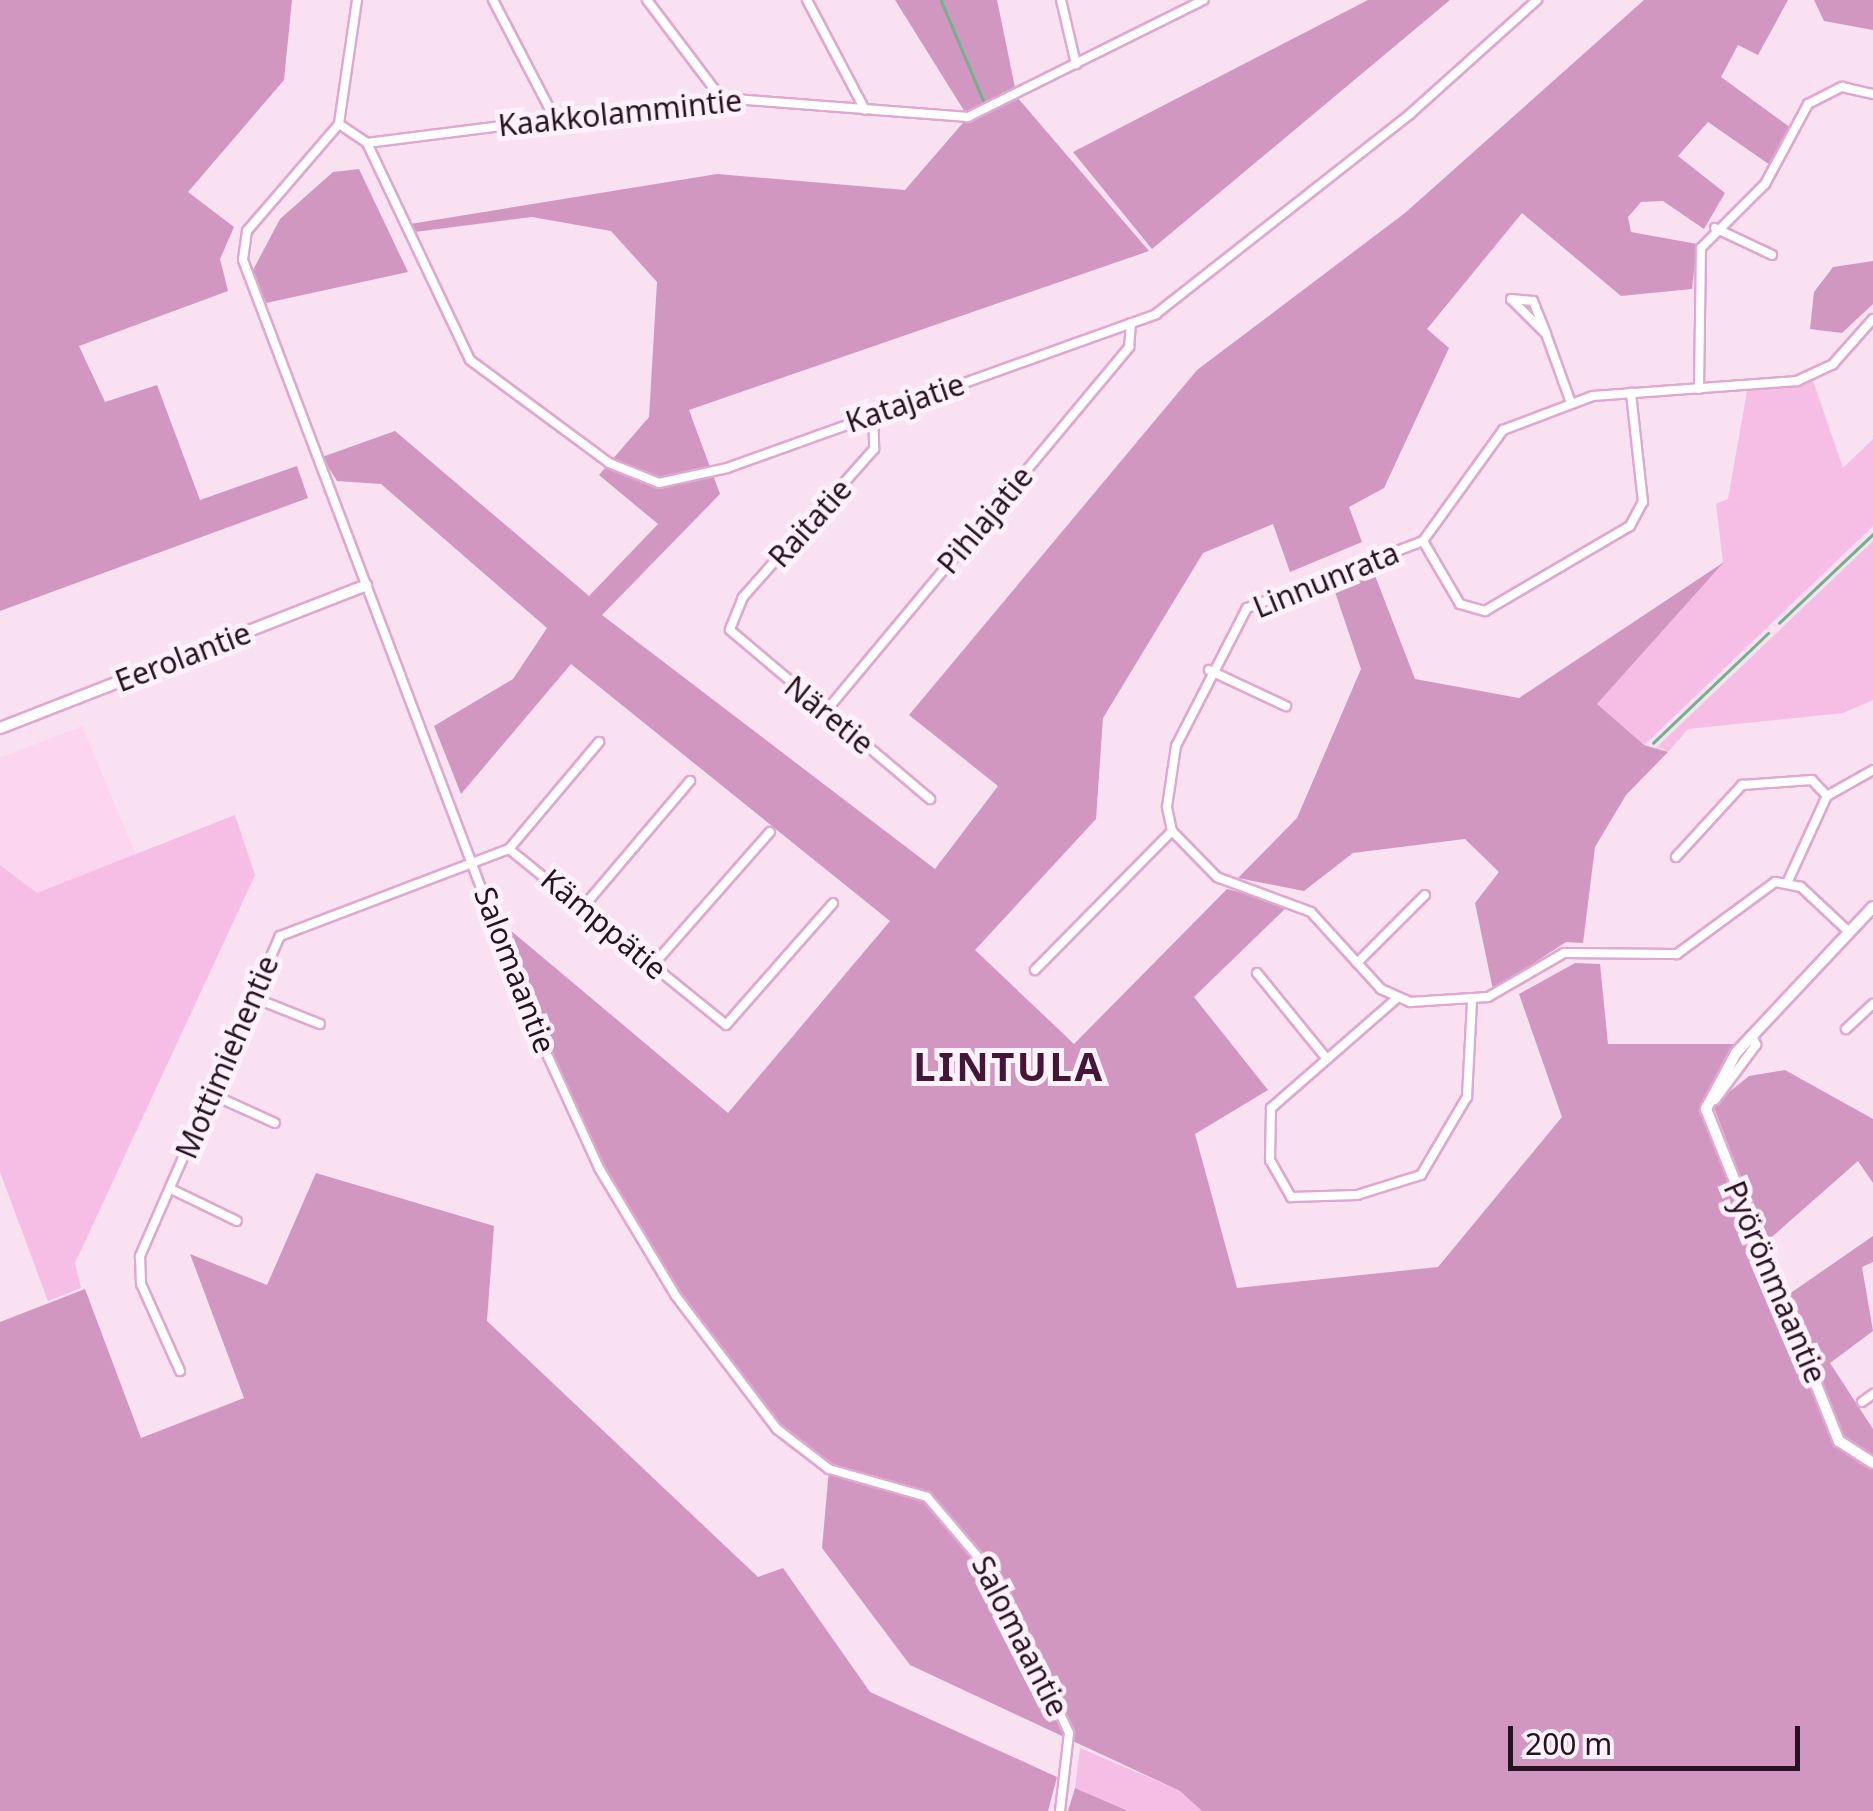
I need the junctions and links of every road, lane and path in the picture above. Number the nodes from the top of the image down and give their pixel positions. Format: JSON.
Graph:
{"nodes":[{"id":1,"x":357,"y":0,"type":"edge"},
{"id":2,"x":493,"y":0,"type":"edge"},
{"id":3,"x":647,"y":0,"type":"edge"},
{"id":4,"x":806,"y":0,"type":"edge"},
{"id":5,"x":1061,"y":0,"type":"edge"},
{"id":6,"x":1204,"y":0,"type":"edge"},
{"id":7,"x":1537,"y":0,"type":"edge"},
{"id":8,"x":1076,"y":64,"type":"junction"},
{"id":9,"x":1873,"y":94,"type":"edge"},
{"id":10,"x":721,"y":98,"type":"junction"},
{"id":11,"x":865,"y":110,"type":"junction"},
{"id":12,"x":554,"y":117,"type":"junction"},
{"id":13,"x":339,"y":124,"type":"junction"},
{"id":14,"x":368,"y":144,"type":"junction"},
{"id":15,"x":1715,"y":228,"type":"junction"},
{"id":16,"x":1772,"y":255,"type":"dead end"},
{"id":17,"x":1873,"y":319,"type":"edge"},
{"id":18,"x":1131,"y":324,"type":"junction"},
{"id":19,"x":1546,"y":334,"type":"junction"},
{"id":20,"x":1699,"y":389,"type":"junction"},
{"id":21,"x":1631,"y":392,"type":"junction"},
{"id":22,"x":1571,"y":402,"type":"junction"},
{"id":23,"x":872,"y":413,"type":"junction"},
{"id":24,"x":1423,"y":541,"type":"junction"},
{"id":25,"x":366,"y":585,"type":"junction"},
{"id":26,"x":730,"y":630,"type":"joint"},
{"id":27,"x":1209,"y":670,"type":"junction"},
{"id":28,"x":1286,"y":706,"type":"dead end"},
{"id":29,"x":826,"y":711,"type":"junction"},
{"id":30,"x":0,"y":728,"type":"edge"},
{"id":31,"x":599,"y":742,"type":"dead end"},
{"id":32,"x":1873,"y":770,"type":"edge"},
{"id":33,"x":690,"y":781,"type":"dead end"},
{"id":34,"x":1828,"y":796,"type":"junction"},
{"id":35,"x":930,"y":799,"type":"dead end"},
{"id":36,"x":1172,"y":831,"type":"junction"},
{"id":37,"x":770,"y":832,"type":"dead end"},
{"id":38,"x":509,"y":849,"type":"junction"},
{"id":39,"x":473,"y":857,"type":"junction"},
{"id":40,"x":1676,"y":857,"type":"dead end"},
{"id":41,"x":1788,"y":880,"type":"junction"},
{"id":42,"x":1425,"y":894,"type":"dead end"},
{"id":43,"x":833,"y":903,"type":"dead end"},
{"id":44,"x":584,"y":906,"type":"junction"},
{"id":45,"x":1873,"y":908,"type":"edge"},
{"id":46,"x":1849,"y":932,"type":"junction"},
{"id":47,"x":1357,"y":964,"type":"junction"},
{"id":48,"x":653,"y":965,"type":"junction"},
{"id":49,"x":1035,"y":970,"type":"dead end"},
{"id":50,"x":1257,"y":974,"type":"dead end"},
{"id":51,"x":252,"y":997,"type":"junction"},
{"id":52,"x":1396,"y":999,"type":"junction"},
{"id":53,"x":1472,"y":1000,"type":"junction"},
{"id":54,"x":1873,"y":1004,"type":"edge"},
{"id":55,"x":320,"y":1024,"type":"dead end"},
{"id":56,"x":1846,"y":1029,"type":"dead end"},
{"id":57,"x":1752,"y":1035,"type":"junction"},
{"id":58,"x":1327,"y":1059,"type":"junction"},
{"id":59,"x":210,"y":1094,"type":"junction"},
{"id":60,"x":1706,"y":1109,"type":"junction"},
{"id":61,"x":275,"y":1122,"type":"dead end"},
{"id":62,"x":171,"y":1188,"type":"junction"},
{"id":63,"x":237,"y":1221,"type":"dead end"},
{"id":64,"x":180,"y":1371,"type":"dead end"},
{"id":65,"x":1873,"y":1394,"type":"edge"},
{"id":66,"x":1862,"y":1402,"type":"dead end"},
{"id":67,"x":1873,"y":1463,"type":"edge"},
{"id":68,"x":1060,"y":1811,"type":"edge"}],
"edges":[{"from":1,"to":13,"type":"street"},
{"from":2,"to":12,"type":"street"},
{"from":3,"to":10,"type":"street"},
{"from":4,"to":11,"type":"street"},
{"from":5,"to":8,"type":"street"},
{"from":6,"to":8,"type":"street","name":"Kaakkolammintie"},
{"from":7,"to":18,"type":"street","name":"Katajatie"},
{"from":8,"to":11,"type":"street","name":"Kaakkolammintie"},
{"from":9,"to":15,"type":"street"},
{"from":10,"to":11,"type":"street","name":"Kaakkolammintie"},
{"from":10,"to":12,"type":"street","name":"Kaakkolammintie"},
{"from":12,"to":14,"type":"street","name":"Kaakkolammintie"},
{"from":13,"to":14,"type":"street"},
{"from":13,"to":25,"type":"street","name":"Salomaantie"},
{"from":14,"to":23,"type":"street","name":"Katajatie"},
{"from":15,"to":16,"type":"street"},
{"from":15,"to":20,"type":"street"},
{"from":17,"to":20,"type":"street","name":"Linnunrata"},
{"from":18,"to":23,"type":"street","name":"Katajatie"},
{"from":18,"to":29,"type":"street","name":"Pihlajatie"},
{"from":19,"to":19,"type":"street"},
{"from":19,"to":22,"type":"street"},
{"from":20,"to":21,"type":"street","name":"Linnunrata"},
{"from":21,"to":22,"type":"street","name":"Linnunrata"},
{"from":21,"to":24,"type":"street"},
{"from":22,"to":24,"type":"street","name":"Linnunrata"},
{"from":23,"to":26,"type":"street","name":"Raitatie"},
{"from":24,"to":27,"type":"street","name":"Linnunrata"},
{"from":25,"to":30,"type":"street","name":"Eerolantie"},
{"from":25,"to":39,"type":"street","name":"Salomaantie"},
{"from":26,"to":29,"type":"street","name":"Näretie"},
{"from":27,"to":28,"type":"street"},
{"from":27,"to":36,"type":"street","name":"Linnunrata"},
{"from":29,"to":35,"type":"street","name":"Näretie"},
{"from":31,"to":38,"type":"street"},
{"from":32,"to":34,"type":"street"},
{"from":33,"to":44,"type":"street"},
{"from":34,"to":40,"type":"street"},
{"from":34,"to":41,"type":"street"},
{"from":36,"to":47,"type":"street"},
{"from":36,"to":49,"type":"street"},
{"from":37,"to":48,"type":"street"},
{"from":38,"to":39,"type":"street"},
{"from":38,"to":44,"type":"street","name":"Kämppätie"},
{"from":39,"to":51,"type":"street","name":"Mottimiehentie"},
{"from":39,"to":68,"type":"street","name":"Salomaantie"},
{"from":41,"to":46,"type":"street"},
{"from":41,"to":53,"type":"street"},
{"from":42,"to":47,"type":"street"},
{"from":43,"to":48,"type":"street","name":"Kämppätie"},
{"from":44,"to":48,"type":"street","name":"Kämppätie"},
{"from":45,"to":46,"type":"street"},
{"from":46,"to":57,"type":"street"},
{"from":47,"to":52,"type":"street"},
{"from":50,"to":58,"type":"street"},
{"from":51,"to":55,"type":"street"},
{"from":51,"to":59,"type":"street","name":"Mottimiehentie"},
{"from":52,"to":53,"type":"street"},
{"from":52,"to":58,"type":"street"},
{"from":53,"to":58,"type":"street"},
{"from":54,"to":56,"type":"street"},
{"from":57,"to":60,"type":"street"},
{"from":57,"to":60,"type":"street"},
{"from":59,"to":61,"type":"street"},
{"from":59,"to":62,"type":"street","name":"Mottimiehentie"},
{"from":60,"to":67,"type":"street","name":"Pyörönmaantie"},
{"from":62,"to":63,"type":"street"},
{"from":62,"to":64,"type":"street","name":"Mottimiehentie"},
{"from":65,"to":66,"type":"street"}]}
